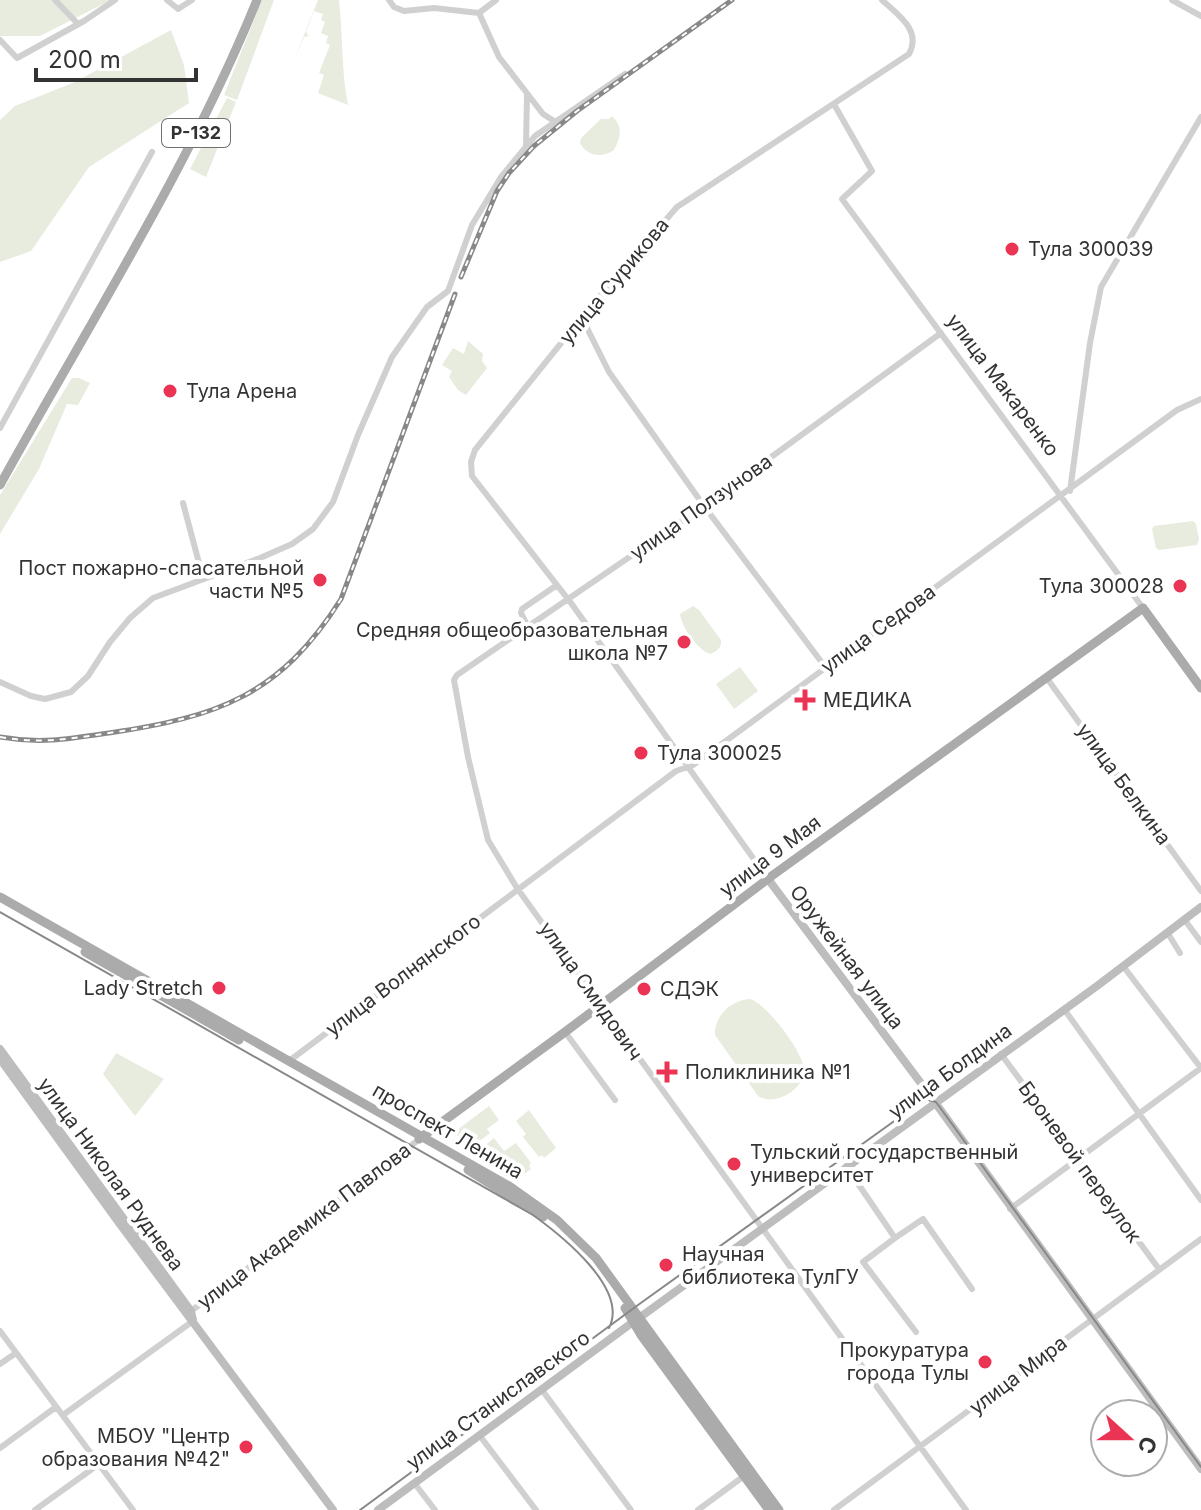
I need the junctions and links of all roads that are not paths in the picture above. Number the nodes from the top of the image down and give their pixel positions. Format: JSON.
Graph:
{"nodes":[{"id":1,"x":55,"y":0,"type":"edge"},
{"id":2,"x":115,"y":0,"type":"edge"},
{"id":3,"x":167,"y":0,"type":"edge"},
{"id":4,"x":192,"y":0,"type":"edge"},
{"id":5,"x":257,"y":0,"type":"edge"},
{"id":6,"x":389,"y":0,"type":"edge"},
{"id":7,"x":496,"y":0,"type":"edge"},
{"id":8,"x":882,"y":0,"type":"edge"},
{"id":9,"x":1172,"y":0,"type":"edge"},
{"id":10,"x":479,"y":13,"type":"junction"},
{"id":11,"x":1201,"y":16,"type":"edge"},
{"id":12,"x":77,"y":23,"type":"junction"},
{"id":13,"x":0,"y":40,"type":"edge"},
{"id":14,"x":625,"y":74,"type":"dead end"},
{"id":15,"x":527,"y":94,"type":"junction"},
{"id":16,"x":835,"y":106,"type":"junction"},
{"id":17,"x":1201,"y":117,"type":"edge"},
{"id":18,"x":554,"y":121,"type":"junction"},
{"id":19,"x":526,"y":146,"type":"junction"},
{"id":20,"x":152,"y":152,"type":"dead end"},
{"id":21,"x":582,"y":318,"type":"junction"},
{"id":22,"x":941,"y":333,"type":"junction"},
{"id":23,"x":1201,"y":399,"type":"edge"},
{"id":24,"x":0,"y":428,"type":"edge"},
{"id":25,"x":471,"y":462,"type":"joint"},
{"id":26,"x":0,"y":485,"type":"edge"},
{"id":27,"x":1070,"y":491,"type":"junction"},
{"id":28,"x":1062,"y":496,"type":"junction"},
{"id":29,"x":183,"y":503,"type":"dead end"},
{"id":30,"x":704,"y":506,"type":"junction"},
{"id":31,"x":203,"y":578,"type":"junction"},
{"id":32,"x":557,"y":585,"type":"junction"},
{"id":33,"x":568,"y":600,"type":"junction"},
{"id":34,"x":1143,"y":608,"type":"junction"},
{"id":35,"x":528,"y":627,"type":"junction"},
{"id":36,"x":826,"y":668,"type":"junction"},
{"id":37,"x":457,"y":675,"type":"joint"},
{"id":38,"x":1046,"y":677,"type":"junction"},
{"id":39,"x":0,"y":682,"type":"edge"},
{"id":40,"x":1201,"y":688,"type":"edge"},
{"id":41,"x":688,"y":767,"type":"junction"},
{"id":42,"x":768,"y":879,"type":"junction"},
{"id":43,"x":517,"y":888,"type":"junction"},
{"id":44,"x":1201,"y":891,"type":"edge"},
{"id":45,"x":0,"y":897,"type":"edge"},
{"id":46,"x":0,"y":904,"type":"edge"},
{"id":47,"x":1201,"y":907,"type":"edge"},
{"id":48,"x":1184,"y":919,"type":"junction"},
{"id":49,"x":1167,"y":932,"type":"junction"},
{"id":50,"x":1201,"y":942,"type":"edge"},
{"id":51,"x":1180,"y":953,"type":"dead end"},
{"id":52,"x":1123,"y":966,"type":"junction"},
{"id":53,"x":601,"y":1005,"type":"junction"},
{"id":54,"x":1064,"y":1009,"type":"junction"},
{"id":55,"x":565,"y":1032,"type":"junction"},
{"id":56,"x":0,"y":1053,"type":"edge"},
{"id":57,"x":1001,"y":1054,"type":"junction"},
{"id":58,"x":288,"y":1061,"type":"junction"},
{"id":59,"x":1201,"y":1068,"type":"edge"},
{"id":60,"x":615,"y":1100,"type":"dead end"},
{"id":61,"x":935,"y":1103,"type":"junction"},
{"id":62,"x":1138,"y":1115,"type":"junction"},
{"id":63,"x":419,"y":1139,"type":"junction"},
{"id":64,"x":1078,"y":1160,"type":"junction"},
{"id":65,"x":846,"y":1166,"type":"junction"},
{"id":66,"x":1201,"y":1200,"type":"edge"},
{"id":67,"x":1011,"y":1208,"type":"junction"},
{"id":68,"x":761,"y":1228,"type":"junction"},
{"id":69,"x":895,"y":1238,"type":"junction"},
{"id":70,"x":1201,"y":1239,"type":"edge"},
{"id":71,"x":1159,"y":1269,"type":"junction"},
{"id":72,"x":972,"y":1289,"type":"dead end"},
{"id":73,"x":192,"y":1315,"type":"junction"},
{"id":74,"x":636,"y":1320,"type":"junction"},
{"id":75,"x":1093,"y":1320,"type":"junction"},
{"id":76,"x":0,"y":1331,"type":"edge"},
{"id":77,"x":916,"y":1332,"type":"dead end"},
{"id":78,"x":16,"y":1353,"type":"junction"},
{"id":79,"x":0,"y":1364,"type":"edge"},
{"id":80,"x":542,"y":1390,"type":"junction"},
{"id":81,"x":56,"y":1407,"type":"junction"},
{"id":82,"x":63,"y":1415,"type":"junction"},
{"id":83,"x":480,"y":1436,"type":"junction"},
{"id":84,"x":0,"y":1448,"type":"edge"},
{"id":85,"x":919,"y":1448,"type":"junction"},
{"id":86,"x":99,"y":1464,"type":"junction"},
{"id":87,"x":1201,"y":1469,"type":"edge"},
{"id":88,"x":744,"y":1476,"type":"junction"},
{"id":89,"x":415,"y":1484,"type":"junction"},
{"id":90,"x":35,"y":1510,"type":"edge"},
{"id":91,"x":133,"y":1510,"type":"edge"},
{"id":92,"x":333,"y":1510,"type":"edge"},
{"id":93,"x":378,"y":1510,"type":"edge"},
{"id":94,"x":435,"y":1510,"type":"edge"},
{"id":95,"x":536,"y":1510,"type":"edge"},
{"id":96,"x":631,"y":1510,"type":"edge"},
{"id":97,"x":698,"y":1510,"type":"edge"},
{"id":98,"x":769,"y":1510,"type":"edge"},
{"id":99,"x":779,"y":1510,"type":"edge"},
{"id":100,"x":834,"y":1510,"type":"edge"},
{"id":101,"x":966,"y":1510,"type":"edge"}],
"edges":[{"from":1,"to":12,"type":"street"},
{"from":2,"to":12,"type":"street"},
{"from":3,"to":4,"type":"street"},
{"from":5,"to":26,"type":"main road","number":"Р-132"},
{"from":6,"to":10,"type":"street"},
{"from":7,"to":10,"type":"street"},
{"from":8,"to":16,"type":"street","name":"улица Сурикова"},
{"from":9,"to":11,"type":"street"},
{"from":10,"to":15,"type":"street"},
{"from":12,"to":13,"type":"street"},
{"from":14,"to":18,"type":"street"},
{"from":15,"to":18,"type":"street"},
{"from":15,"to":19,"type":"street"},
{"from":16,"to":21,"type":"street","name":"улица Сурикова"},
{"from":16,"to":22,"type":"street","name":"улица Макаренко"},
{"from":17,"to":27,"type":"street","name":"улица Макаренко"},
{"from":18,"to":19,"type":"street"},
{"from":19,"to":31,"type":"street"},
{"from":20,"to":24,"type":"street"},
{"from":21,"to":25,"type":"street","name":"улица Сурикова"},
{"from":21,"to":30,"type":"street"},
{"from":22,"to":28,"type":"street","name":"улица Макаренко"},
{"from":22,"to":30,"type":"street","name":"улица Ползунова"},
{"from":23,"to":27,"type":"street","name":"улица Седова"},
{"from":25,"to":32,"type":"street","name":"Оружейная улица"},
{"from":27,"to":28,"type":"street","name":"улица Седова"},
{"from":28,"to":34,"type":"street","name":"улица Макаренко"},
{"from":28,"to":36,"type":"street","name":"улица Седова"},
{"from":29,"to":31,"type":"street"},
{"from":30,"to":33,"type":"street","name":"улица Ползунова"},
{"from":30,"to":36,"type":"street"},
{"from":31,"to":39,"type":"street"},
{"from":32,"to":33,"type":"street","name":"Оружейная улица"},
{"from":32,"to":35,"type":"street"},
{"from":33,"to":35,"type":"street","name":"улица Ползунова"},
{"from":33,"to":41,"type":"street","name":"Оружейная улица"},
{"from":34,"to":38,"type":"main road","name":"улица 9 Мая"},
{"from":34,"to":40,"type":"main road","name":"улица Макаренко"},
{"from":35,"to":37,"type":"street","name":"улица Ползунова"},
{"from":36,"to":41,"type":"street","name":"улица Седова"},
{"from":37,"to":43,"type":"street","name":"улица Смидович"},
{"from":38,"to":42,"type":"main road","name":"улица 9 Мая"},
{"from":38,"to":44,"type":"street","name":"улица Белкина"},
{"from":41,"to":42,"type":"street","name":"Оружейная улица"},
{"from":41,"to":43,"type":"street","name":"улица Седова"},
{"from":42,"to":53,"type":"main road","name":"улица 9 Мая"},
{"from":42,"to":61,"type":"street","name":"Оружейная улица"},
{"from":43,"to":53,"type":"street","name":"улица Смидович"},
{"from":43,"to":58,"type":"street","name":"улица Волнянского"},
{"from":45,"to":58,"type":"main road","name":"проспект Ленина"},
{"from":46,"to":63,"type":"main road","name":"проспект Ленина"},
{"from":47,"to":48,"type":"street","name":"улица Болдина"},
{"from":48,"to":49,"type":"street","name":"улица Болдина"},
{"from":48,"to":50,"type":"street"},
{"from":49,"to":51,"type":"street"},
{"from":49,"to":52,"type":"street","name":"улица Болдина"},
{"from":52,"to":54,"type":"street","name":"улица Болдина"},
{"from":52,"to":59,"type":"street"},
{"from":53,"to":55,"type":"main road","name":"улица 9 Мая"},
{"from":53,"to":68,"type":"street","name":"улица Смидович"},
{"from":54,"to":57,"type":"street","name":"улица Болдина"},
{"from":54,"to":62,"type":"street"},
{"from":55,"to":60,"type":"street"},
{"from":55,"to":63,"type":"main road","name":"улица 9 Мая"},
{"from":56,"to":73,"type":"street","name":"улица Николая Руднева"},
{"from":57,"to":61,"type":"street","name":"улица Болдина"},
{"from":57,"to":64,"type":"street","name":"Броневой переулок"},
{"from":58,"to":63,"type":"main road","name":"проспект Ленина"},
{"from":59,"to":62,"type":"street"},
{"from":61,"to":65,"type":"street","name":"улица Болдина"},
{"from":61,"to":67,"type":"street","name":"Оружейная улица"},
{"from":62,"to":64,"type":"street"},
{"from":62,"to":66,"type":"street"},
{"from":63,"to":73,"type":"street","name":"улица Академика Павлова"},
{"from":63,"to":74,"type":"main road","name":"проспект Ленина"},
{"from":63,"to":74,"type":"main road","name":"проспект Ленина"},
{"from":64,"to":67,"type":"street"},
{"from":64,"to":71,"type":"street","name":"Броневой переулок"},
{"from":65,"to":68,"type":"street","name":"улица Болдина"},
{"from":65,"to":69,"type":"street"},
{"from":67,"to":75,"type":"street","name":"Оружейная улица"},
{"from":68,"to":74,"type":"street","name":"улица Болдина"},
{"from":68,"to":85,"type":"street","name":"улица Смидович"},
{"from":69,"to":72,"type":"street"},
{"from":69,"to":77,"type":"street"},
{"from":70,"to":71,"type":"street","name":"улица Мира"},
{"from":71,"to":75,"type":"street","name":"улица Мира"},
{"from":73,"to":82,"type":"street","name":"улица Академика Павлова"},
{"from":73,"to":92,"type":"street","name":"улица Николая Руднева"},
{"from":74,"to":80,"type":"street","name":"улица Станиславского"},
{"from":74,"to":88,"type":"main road","name":"проспект Ленина"},
{"from":74,"to":99,"type":"main road","name":"проспект Ленина"},
{"from":75,"to":85,"type":"street","name":"улица Мира"},
{"from":75,"to":87,"type":"street","name":"Оружейная улица"},
{"from":76,"to":78,"type":"street"},
{"from":78,"to":79,"type":"street"},
{"from":78,"to":81,"type":"street"},
{"from":80,"to":83,"type":"street","name":"улица Станиславского"},
{"from":80,"to":96,"type":"street"},
{"from":81,"to":82,"type":"street"},
{"from":81,"to":84,"type":"street"},
{"from":82,"to":86,"type":"street"},
{"from":83,"to":89,"type":"street","name":"улица Станиславского"},
{"from":83,"to":95,"type":"street"},
{"from":85,"to":100,"type":"street","name":"улица Мира"},
{"from":85,"to":101,"type":"street","name":"улица Смидович"},
{"from":86,"to":90,"type":"street"},
{"from":86,"to":91,"type":"street"},
{"from":88,"to":97,"type":"street"},
{"from":88,"to":98,"type":"main road","name":"проспект Ленина"},
{"from":89,"to":93,"type":"street","name":"улица Станиславского"},
{"from":89,"to":94,"type":"street"}]}
